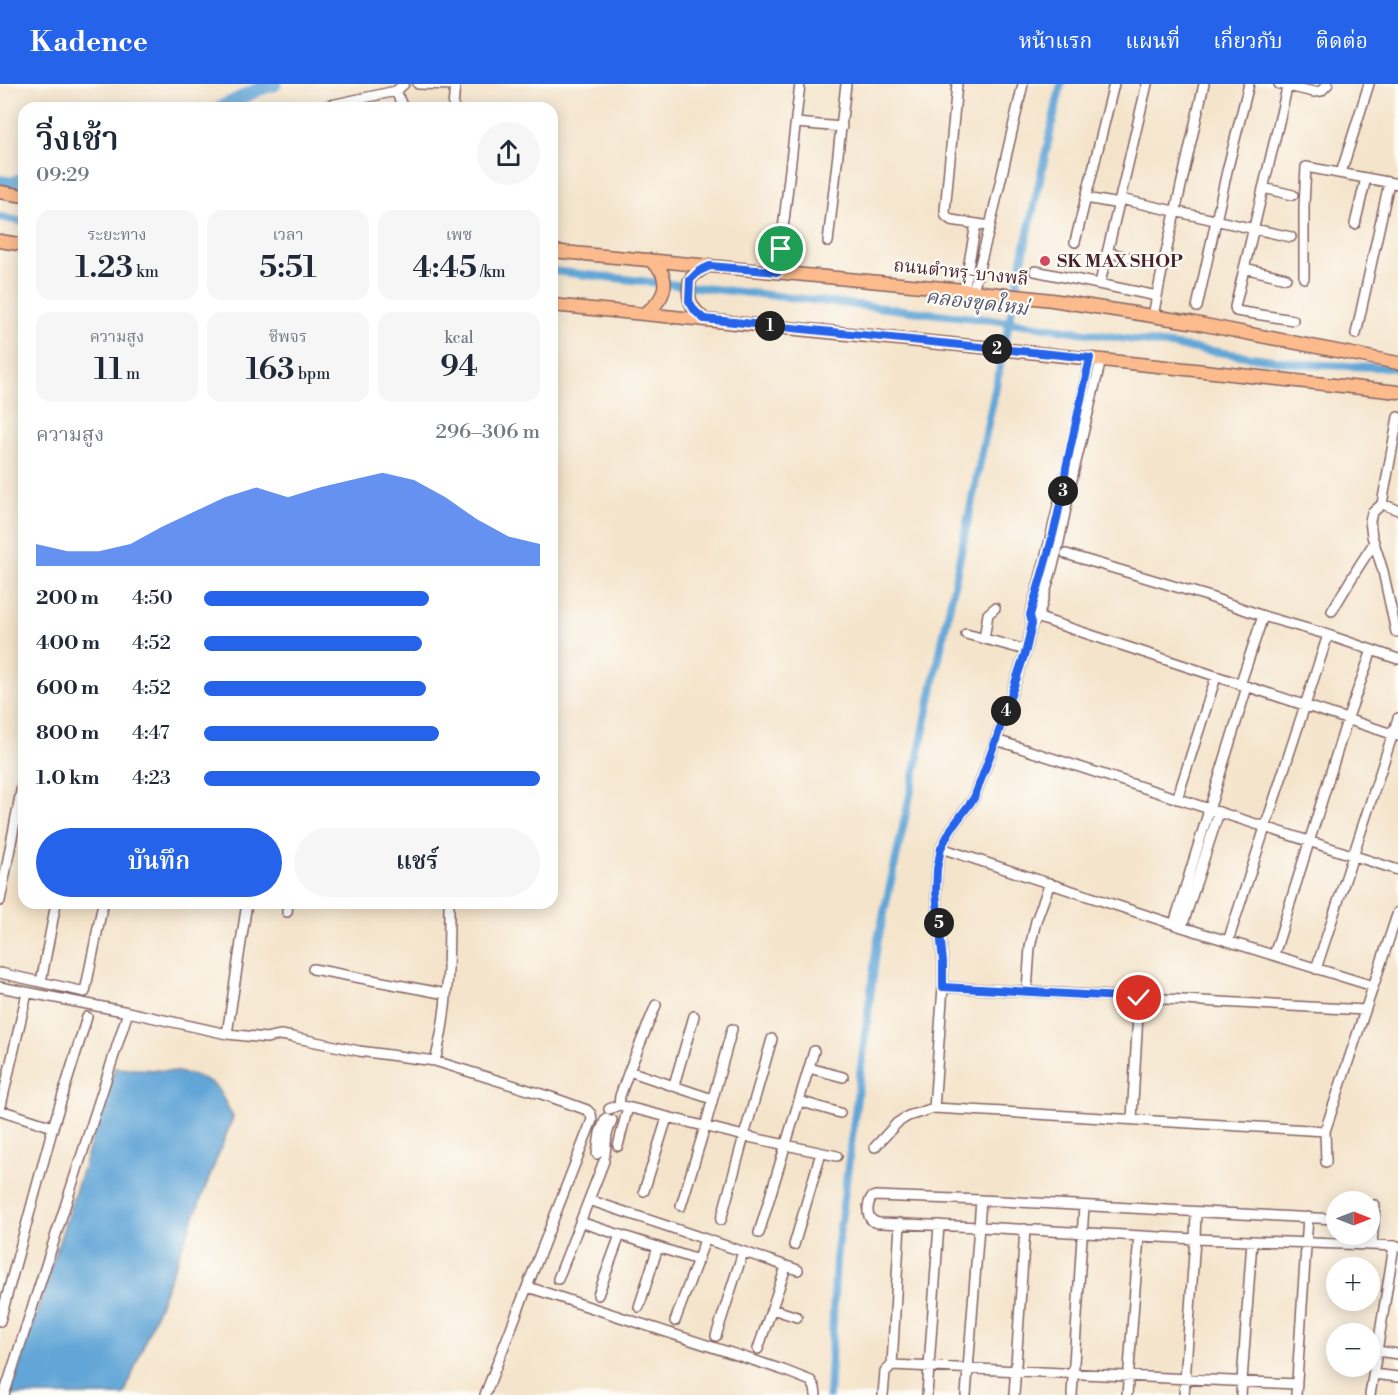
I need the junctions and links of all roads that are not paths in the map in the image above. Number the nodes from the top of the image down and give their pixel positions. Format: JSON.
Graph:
{"nodes":[{"id":1,"x":404,"y":84,"type":"edge"},
{"id":2,"x":418,"y":84,"type":"edge"},
{"id":3,"x":800,"y":84,"type":"edge"},
{"id":4,"x":846,"y":84,"type":"edge"},
{"id":5,"x":957,"y":84,"type":"edge"},
{"id":6,"x":1023,"y":84,"type":"edge"},
{"id":7,"x":1114,"y":84,"type":"edge"},
{"id":8,"x":1147,"y":84,"type":"edge"},
{"id":9,"x":1204,"y":84,"type":"edge"},
{"id":10,"x":1249,"y":84,"type":"edge"},
{"id":11,"x":1328,"y":84,"type":"edge"},
{"id":12,"x":1369,"y":84,"type":"edge"},
{"id":13,"x":455,"y":85,"type":"edge"},
{"id":14,"x":1285,"y":85,"type":"edge"},
{"id":15,"x":396,"y":91,"type":"junction"},
{"id":16,"x":365,"y":102,"type":"edge"},
{"id":17,"x":401,"y":102,"type":"edge"},
{"id":18,"x":454,"y":102,"type":"edge"},
{"id":19,"x":796,"y":123,"type":"junction"},
{"id":20,"x":842,"y":127,"type":"junction"},
{"id":21,"x":1341,"y":173,"type":"junction"},
{"id":22,"x":1366,"y":178,"type":"junction"},
{"id":23,"x":1393,"y":184,"type":"edge"},
{"id":24,"x":1263,"y":188,"type":"junction"},
{"id":25,"x":1293,"y":195,"type":"dead end"},
{"id":26,"x":1086,"y":198,"type":"junction"},
{"id":27,"x":1120,"y":202,"type":"junction"},
{"id":28,"x":1175,"y":211,"type":"junction"},
{"id":29,"x":1216,"y":220,"type":"junction"},
{"id":30,"x":976,"y":224,"type":"junction"},
{"id":31,"x":1355,"y":224,"type":"dead end"},
{"id":32,"x":990,"y":226,"type":"junction"},
{"id":33,"x":1254,"y":229,"type":"junction"},
{"id":34,"x":1291,"y":237,"type":"dead end"},
{"id":35,"x":0,"y":241,"type":"edge"},
{"id":36,"x":828,"y":242,"type":"dead end"},
{"id":37,"x":1075,"y":242,"type":"dead end"},
{"id":38,"x":18,"y":244,"type":"edge"},
{"id":39,"x":558,"y":251,"type":"edge"},
{"id":40,"x":1107,"y":252,"type":"junction"},
{"id":41,"x":648,"y":260,"type":"junction"},
{"id":42,"x":710,"y":266,"type":"junction"},
{"id":43,"x":1163,"y":266,"type":"junction"},
{"id":44,"x":1244,"y":268,"type":"junction"},
{"id":45,"x":1035,"y":271,"type":"dead end"},
{"id":46,"x":778,"y":272,"type":"junction"},
{"id":47,"x":1286,"y":278,"type":"dead end"},
{"id":48,"x":1304,"y":278,"type":"dead end"},
{"id":49,"x":1100,"y":283,"type":"junction"},
{"id":50,"x":969,"y":290,"type":"junction"},
{"id":51,"x":1157,"y":296,"type":"junction"},
{"id":52,"x":558,"y":306,"type":"edge"},
{"id":53,"x":1197,"y":307,"type":"dead end"},
{"id":54,"x":645,"y":313,"type":"junction"},
{"id":55,"x":1153,"y":316,"type":"junction"},
{"id":56,"x":704,"y":319,"type":"junction"},
{"id":57,"x":1293,"y":320,"type":"dead end"},
{"id":58,"x":1356,"y":334,"type":"dead end"},
{"id":59,"x":1095,"y":359,"type":"junction"},
{"id":60,"x":1398,"y":363,"type":"edge"},
{"id":61,"x":1398,"y":392,"type":"edge"},
{"id":62,"x":1398,"y":417,"type":"edge"},
{"id":63,"x":1382,"y":504,"type":"junction"},
{"id":64,"x":1398,"y":510,"type":"edge"},
{"id":65,"x":1374,"y":543,"type":"junction"},
{"id":66,"x":1066,"y":554,"type":"dead end"},
{"id":67,"x":995,"y":608,"type":"dead end"},
{"id":68,"x":1332,"y":612,"type":"dead end"},
{"id":69,"x":1263,"y":616,"type":"junction"},
{"id":70,"x":1034,"y":619,"type":"junction"},
{"id":71,"x":1396,"y":632,"type":"dead end"},
{"id":72,"x":966,"y":634,"type":"dead end"},
{"id":73,"x":1328,"y":635,"type":"junction"},
{"id":74,"x":984,"y":639,"type":"junction"},
{"id":75,"x":1026,"y":650,"type":"junction"},
{"id":76,"x":1372,"y":650,"type":"junction"},
{"id":77,"x":1398,"y":659,"type":"edge"},
{"id":78,"x":1216,"y":677,"type":"junction"},
{"id":79,"x":1244,"y":686,"type":"junction"},
{"id":80,"x":1305,"y":706,"type":"junction"},
{"id":81,"x":1398,"y":718,"type":"edge"},
{"id":82,"x":1347,"y":720,"type":"junction"},
{"id":83,"x":1395,"y":735,"type":"edge"},
{"id":84,"x":996,"y":740,"type":"junction"},
{"id":85,"x":1177,"y":799,"type":"junction"},
{"id":86,"x":1214,"y":811,"type":"junction"},
{"id":87,"x":18,"y":824,"type":"edge"},
{"id":88,"x":1265,"y":827,"type":"junction"},
{"id":89,"x":1308,"y":841,"type":"junction"},
{"id":90,"x":941,"y":848,"type":"junction"},
{"id":91,"x":1354,"y":856,"type":"junction"},
{"id":92,"x":1398,"y":870,"type":"edge"},
{"id":93,"x":1050,"y":882,"type":"junction"},
{"id":94,"x":0,"y":901,"type":"edge"},
{"id":95,"x":55,"y":909,"type":"edge"},
{"id":96,"x":102,"y":909,"type":"edge"},
{"id":97,"x":246,"y":909,"type":"edge"},
{"id":98,"x":449,"y":909,"type":"edge"},
{"id":99,"x":1398,"y":912,"type":"edge"},
{"id":100,"x":1178,"y":925,"type":"junction"},
{"id":101,"x":1228,"y":941,"type":"junction"},
{"id":102,"x":1274,"y":955,"type":"junction"},
{"id":103,"x":313,"y":969,"type":"dead end"},
{"id":104,"x":1316,"y":969,"type":"junction"},
{"id":105,"x":0,"y":973,"type":"edge"},
{"id":106,"x":40,"y":982,"type":"junction"},
{"id":107,"x":1372,"y":986,"type":"junction"},
{"id":108,"x":0,"y":987,"type":"edge"},
{"id":109,"x":943,"y":987,"type":"junction"},
{"id":110,"x":1027,"y":991,"type":"junction"},
{"id":111,"x":27,"y":993,"type":"junction"},
{"id":112,"x":446,"y":994,"type":"junction"},
{"id":113,"x":1139,"y":998,"type":"junction"},
{"id":114,"x":656,"y":1005,"type":"dead end"},
{"id":115,"x":1365,"y":1010,"type":"junction"},
{"id":116,"x":128,"y":1012,"type":"junction"},
{"id":117,"x":694,"y":1016,"type":"dead end"},
{"id":118,"x":87,"y":1017,"type":"dead end"},
{"id":119,"x":732,"y":1029,"type":"dead end"},
{"id":120,"x":227,"y":1034,"type":"junction"},
{"id":121,"x":772,"y":1039,"type":"dead end"},
{"id":122,"x":814,"y":1051,"type":"dead end"},
{"id":123,"x":435,"y":1061,"type":"junction"},
{"id":124,"x":809,"y":1068,"type":"junction"},
{"id":125,"x":629,"y":1071,"type":"junction"},
{"id":126,"x":843,"y":1077,"type":"dead end"},
{"id":127,"x":674,"y":1085,"type":"junction"},
{"id":128,"x":712,"y":1100,"type":"junction"},
{"id":129,"x":799,"y":1101,"type":"junction"},
{"id":130,"x":934,"y":1108,"type":"junction"},
{"id":131,"x":0,"y":1110,"type":"edge"},
{"id":132,"x":615,"y":1111,"type":"junction"},
{"id":133,"x":840,"y":1113,"type":"dead end"},
{"id":134,"x":667,"y":1118,"type":"junction"},
{"id":135,"x":1132,"y":1119,"type":"junction"},
{"id":136,"x":53,"y":1127,"type":"junction"},
{"id":137,"x":705,"y":1127,"type":"junction"},
{"id":138,"x":588,"y":1131,"type":"junction"},
{"id":139,"x":1325,"y":1131,"type":"junction"},
{"id":140,"x":604,"y":1133,"type":"junction"},
{"id":141,"x":744,"y":1136,"type":"junction"},
{"id":142,"x":785,"y":1145,"type":"junction"},
{"id":143,"x":618,"y":1146,"type":"dead end"},
{"id":144,"x":875,"y":1147,"type":"dead end"},
{"id":145,"x":821,"y":1153,"type":"junction"},
{"id":146,"x":837,"y":1156,"type":"dead end"},
{"id":147,"x":1326,"y":1162,"type":"dead end"},
{"id":148,"x":644,"y":1191,"type":"dead end"},
{"id":149,"x":589,"y":1200,"type":"junction"},
{"id":150,"x":981,"y":1200,"type":"junction"},
{"id":151,"x":681,"y":1206,"type":"dead end"},
{"id":152,"x":1084,"y":1206,"type":"junction"},
{"id":153,"x":1196,"y":1212,"type":"junction"},
{"id":154,"x":1308,"y":1217,"type":"junction"},
{"id":155,"x":1326,"y":1218,"type":"edge"},
{"id":156,"x":721,"y":1220,"type":"dead end"},
{"id":157,"x":580,"y":1222,"type":"junction"},
{"id":158,"x":900,"y":1223,"type":"junction"},
{"id":159,"x":939,"y":1225,"type":"junction"},
{"id":160,"x":980,"y":1227,"type":"junction"},
{"id":161,"x":1024,"y":1229,"type":"junction"},
{"id":162,"x":759,"y":1233,"type":"dead end"},
{"id":163,"x":1083,"y":1233,"type":"junction"},
{"id":164,"x":620,"y":1235,"type":"junction"},
{"id":165,"x":1139,"y":1236,"type":"junction"},
{"id":166,"x":1195,"y":1239,"type":"junction"},
{"id":167,"x":705,"y":1240,"type":"junction"},
{"id":168,"x":1252,"y":1241,"type":"junction"},
{"id":169,"x":1306,"y":1243,"type":"junction"},
{"id":170,"x":1326,"y":1244,"type":"edge"},
{"id":171,"x":794,"y":1245,"type":"dead end"},
{"id":172,"x":1372,"y":1245,"type":"edge"},
{"id":173,"x":1396,"y":1246,"type":"edge"},
{"id":174,"x":658,"y":1247,"type":"junction"},
{"id":175,"x":743,"y":1252,"type":"junction"},
{"id":176,"x":698,"y":1260,"type":"junction"},
{"id":177,"x":786,"y":1267,"type":"junction"},
{"id":178,"x":798,"y":1270,"type":"dead end"},
{"id":179,"x":558,"y":1279,"type":"dead end"},
{"id":180,"x":528,"y":1287,"type":"junction"},
{"id":181,"x":598,"y":1295,"type":"dead end"},
{"id":182,"x":639,"y":1307,"type":"dead end"},
{"id":183,"x":772,"y":1309,"type":"junction"},
{"id":184,"x":797,"y":1317,"type":"dead end"},
{"id":185,"x":0,"y":1321,"type":"edge"},
{"id":186,"x":675,"y":1322,"type":"dead end"},
{"id":187,"x":1379,"y":1323,"type":"edge"},
{"id":188,"x":716,"y":1336,"type":"dead end"},
{"id":189,"x":758,"y":1349,"type":"dead end"},
{"id":190,"x":1380,"y":1352,"type":"edge"},
{"id":191,"x":1398,"y":1354,"type":"edge"},
{"id":192,"x":892,"y":1365,"type":"junction"},
{"id":193,"x":929,"y":1368,"type":"junction"},
{"id":194,"x":969,"y":1370,"type":"junction"},
{"id":195,"x":1016,"y":1371,"type":"junction"},
{"id":196,"x":1074,"y":1374,"type":"junction"},
{"id":197,"x":1380,"y":1375,"type":"edge"},
{"id":198,"x":1129,"y":1376,"type":"junction"},
{"id":199,"x":1373,"y":1377,"type":"edge"},
{"id":200,"x":1398,"y":1377,"type":"edge"},
{"id":201,"x":1185,"y":1379,"type":"junction"},
{"id":202,"x":1242,"y":1381,"type":"junction"},
{"id":203,"x":1297,"y":1384,"type":"junction"},
{"id":204,"x":4,"y":1395,"type":"edge"},
{"id":205,"x":485,"y":1395,"type":"edge"},
{"id":206,"x":816,"y":1395,"type":"edge"},
{"id":207,"x":883,"y":1395,"type":"edge"},
{"id":208,"x":927,"y":1395,"type":"edge"},
{"id":209,"x":966,"y":1395,"type":"edge"},
{"id":210,"x":1014,"y":1395,"type":"edge"},
{"id":211,"x":1072,"y":1395,"type":"edge"},
{"id":212,"x":1127,"y":1395,"type":"edge"},
{"id":213,"x":1184,"y":1395,"type":"edge"},
{"id":214,"x":1240,"y":1395,"type":"edge"},
{"id":215,"x":1296,"y":1395,"type":"edge"},
{"id":216,"x":1370,"y":1395,"type":"edge"}],
"edges":[{"from":1,"to":15,"type":"street"},
{"from":2,"to":13,"type":"street"},
{"from":3,"to":19,"type":"street"},
{"from":4,"to":20,"type":"street"},
{"from":5,"to":30,"type":"street"},
{"from":6,"to":32,"type":"street"},
{"from":7,"to":26,"type":"street"},
{"from":8,"to":27,"type":"street"},
{"from":9,"to":28,"type":"street"},
{"from":10,"to":29,"type":"street"},
{"from":11,"to":14,"type":"street"},
{"from":12,"to":21,"type":"street"},
{"from":13,"to":18,"type":"street"},
{"from":14,"to":24,"type":"street"},
{"from":15,"to":16,"type":"street"},
{"from":15,"to":17,"type":"street"},
{"from":19,"to":20,"type":"street"},
{"from":19,"to":46,"type":"street"},
{"from":20,"to":36,"type":"street"},
{"from":21,"to":22,"type":"street"},
{"from":21,"to":48,"type":"street"},
{"from":22,"to":23,"type":"street"},
{"from":22,"to":31,"type":"street"},
{"from":23,"to":58,"type":"street"},
{"from":24,"to":25,"type":"street"},
{"from":24,"to":33,"type":"street"},
{"from":26,"to":27,"type":"street"},
{"from":26,"to":37,"type":"street"},
{"from":27,"to":28,"type":"street"},
{"from":27,"to":40,"type":"street"},
{"from":28,"to":29,"type":"street"},
{"from":28,"to":43,"type":"street"},
{"from":29,"to":33,"type":"street"},
{"from":29,"to":53,"type":"street"},
{"from":30,"to":32,"type":"street"},
{"from":30,"to":50,"type":"street"},
{"from":32,"to":50,"type":"street"},
{"from":33,"to":34,"type":"street"},
{"from":33,"to":44,"type":"street"},
{"from":35,"to":38,"type":"main road"},
{"from":39,"to":41,"type":"main road","name":"ถนนตำหรุ-บางพลี"},
{"from":40,"to":43,"type":"street"},
{"from":40,"to":49,"type":"street"},
{"from":41,"to":42,"type":"main road","name":"ถนนตำหรุ-บางพลี"},
{"from":41,"to":54,"type":"main road"},
{"from":42,"to":46,"type":"main road","name":"ถนนตำหรุ-บางพลี"},
{"from":42,"to":56,"type":"main road"},
{"from":43,"to":51,"type":"street"},
{"from":44,"to":47,"type":"street"},
{"from":44,"to":57,"type":"street"},
{"from":45,"to":49,"type":"street"},
{"from":46,"to":50,"type":"main road","name":"ถนนตำหรุ-บางพลี"},
{"from":49,"to":51,"type":"street"},
{"from":50,"to":55,"type":"main road","name":"ถนนตำหรุ-บางพลี"},
{"from":51,"to":55,"type":"street"},
{"from":52,"to":54,"type":"main road"},
{"from":54,"to":56,"type":"main road"},
{"from":55,"to":60,"type":"main road","name":"ถนนตำหรุ-บางพลี"},
{"from":56,"to":59,"type":"main road"},
{"from":59,"to":61,"type":"main road"},
{"from":59,"to":70,"type":"street"},
{"from":62,"to":63,"type":"street"},
{"from":63,"to":64,"type":"street"},
{"from":63,"to":65,"type":"street"},
{"from":65,"to":68,"type":"street"},
{"from":65,"to":71,"type":"street"},
{"from":66,"to":69,"type":"street"},
{"from":67,"to":74,"type":"street"},
{"from":69,"to":73,"type":"street"},
{"from":69,"to":79,"type":"street"},
{"from":70,"to":75,"type":"street"},
{"from":70,"to":78,"type":"street"},
{"from":72,"to":74,"type":"street"},
{"from":73,"to":76,"type":"street"},
{"from":73,"to":80,"type":"street"},
{"from":74,"to":75,"type":"street"},
{"from":75,"to":84,"type":"street"},
{"from":76,"to":77,"type":"street"},
{"from":76,"to":82,"type":"street"},
{"from":78,"to":79,"type":"street"},
{"from":78,"to":85,"type":"street"},
{"from":79,"to":80,"type":"street"},
{"from":79,"to":86,"type":"street"},
{"from":80,"to":82,"type":"street"},
{"from":80,"to":88,"type":"street"},
{"from":81,"to":83,"type":"street"},
{"from":82,"to":83,"type":"street"},
{"from":82,"to":89,"type":"street"},
{"from":83,"to":91,"type":"street"},
{"from":84,"to":85,"type":"street"},
{"from":84,"to":90,"type":"street"},
{"from":85,"to":86,"type":"street"},
{"from":86,"to":88,"type":"street"},
{"from":86,"to":100,"type":"street"},
{"from":87,"to":94,"type":"street"},
{"from":88,"to":89,"type":"street"},
{"from":88,"to":101,"type":"street"},
{"from":89,"to":91,"type":"street"},
{"from":89,"to":102,"type":"street"},
{"from":90,"to":93,"type":"street"},
{"from":90,"to":109,"type":"street"},
{"from":91,"to":92,"type":"street"},
{"from":91,"to":104,"type":"street"},
{"from":93,"to":100,"type":"street"},
{"from":93,"to":110,"type":"street"},
{"from":95,"to":106,"type":"street"},
{"from":96,"to":106,"type":"street"},
{"from":97,"to":120,"type":"street"},
{"from":98,"to":112,"type":"street"},
{"from":99,"to":107,"type":"street"},
{"from":100,"to":101,"type":"street"},
{"from":101,"to":102,"type":"street"},
{"from":102,"to":104,"type":"street"},
{"from":103,"to":112,"type":"street"},
{"from":104,"to":107,"type":"street"},
{"from":105,"to":106,"type":"street"},
{"from":107,"to":115,"type":"street"},
{"from":108,"to":111,"type":"street"},
{"from":109,"to":110,"type":"street"},
{"from":109,"to":130,"type":"street"},
{"from":110,"to":113,"type":"street"},
{"from":111,"to":116,"type":"street"},
{"from":111,"to":131,"type":"street"},
{"from":112,"to":123,"type":"street"},
{"from":113,"to":115,"type":"street"},
{"from":113,"to":135,"type":"street"},
{"from":114,"to":125,"type":"street"},
{"from":115,"to":139,"type":"street"},
{"from":116,"to":120,"type":"street"},
{"from":116,"to":204,"type":"street"},
{"from":117,"to":127,"type":"street"},
{"from":118,"to":136,"type":"street"},
{"from":119,"to":128,"type":"street"},
{"from":120,"to":123,"type":"street"},
{"from":121,"to":141,"type":"street"},
{"from":122,"to":124,"type":"street"},
{"from":123,"to":138,"type":"street"},
{"from":124,"to":126,"type":"street"},
{"from":124,"to":129,"type":"street"},
{"from":125,"to":127,"type":"street"},
{"from":125,"to":132,"type":"street"},
{"from":127,"to":128,"type":"street"},
{"from":128,"to":137,"type":"street"},
{"from":129,"to":133,"type":"street"},
{"from":129,"to":142,"type":"street"},
{"from":130,"to":135,"type":"street"},
{"from":130,"to":144,"type":"street"},
{"from":131,"to":136,"type":"street"},
{"from":132,"to":134,"type":"street"},
{"from":132,"to":140,"type":"street"},
{"from":132,"to":143,"type":"street"},
{"from":134,"to":137,"type":"street"},
{"from":134,"to":148,"type":"street"},
{"from":135,"to":139,"type":"street"},
{"from":136,"to":185,"type":"street"},
{"from":137,"to":141,"type":"street"},
{"from":137,"to":151,"type":"street"},
{"from":138,"to":140,"type":"street"},
{"from":138,"to":180,"type":"street"},
{"from":139,"to":147,"type":"street"},
{"from":140,"to":149,"type":"street"},
{"from":141,"to":142,"type":"street"},
{"from":141,"to":156,"type":"street"},
{"from":142,"to":145,"type":"street"},
{"from":142,"to":162,"type":"street"},
{"from":145,"to":146,"type":"street"},
{"from":145,"to":171,"type":"street"},
{"from":149,"to":157,"type":"street"},
{"from":149,"to":167,"type":"street"},
{"from":150,"to":152,"type":"street"},
{"from":150,"to":158,"type":"street"},
{"from":150,"to":160,"type":"street"},
{"from":152,"to":153,"type":"street"},
{"from":152,"to":163,"type":"street"},
{"from":153,"to":154,"type":"street"},
{"from":153,"to":166,"type":"street"},
{"from":154,"to":155,"type":"street"},
{"from":154,"to":169,"type":"street"},
{"from":157,"to":164,"type":"street"},
{"from":157,"to":179,"type":"street"},
{"from":158,"to":159,"type":"street"},
{"from":158,"to":192,"type":"street"},
{"from":159,"to":160,"type":"street"},
{"from":159,"to":193,"type":"street"},
{"from":160,"to":161,"type":"street"},
{"from":160,"to":194,"type":"street"},
{"from":161,"to":163,"type":"street"},
{"from":161,"to":195,"type":"street"},
{"from":163,"to":165,"type":"street"},
{"from":163,"to":196,"type":"street"},
{"from":164,"to":174,"type":"street"},
{"from":164,"to":181,"type":"street"},
{"from":165,"to":166,"type":"street"},
{"from":165,"to":198,"type":"street"},
{"from":166,"to":168,"type":"street"},
{"from":166,"to":201,"type":"street"},
{"from":167,"to":175,"type":"street"},
{"from":167,"to":176,"type":"street"},
{"from":168,"to":169,"type":"street"},
{"from":168,"to":202,"type":"street"},
{"from":169,"to":170,"type":"street"},
{"from":169,"to":203,"type":"street"},
{"from":172,"to":173,"type":"street"},
{"from":173,"to":187,"type":"street"},
{"from":174,"to":176,"type":"street"},
{"from":174,"to":182,"type":"street"},
{"from":175,"to":177,"type":"street"},
{"from":175,"to":188,"type":"street"},
{"from":176,"to":186,"type":"street"},
{"from":177,"to":178,"type":"street"},
{"from":177,"to":183,"type":"street"},
{"from":180,"to":205,"type":"street"},
{"from":180,"to":206,"type":"street"},
{"from":183,"to":184,"type":"street"},
{"from":183,"to":189,"type":"street"},
{"from":190,"to":191,"type":"street"},
{"from":192,"to":193,"type":"street"},
{"from":192,"to":207,"type":"street"},
{"from":193,"to":194,"type":"street"},
{"from":193,"to":208,"type":"street"},
{"from":194,"to":195,"type":"street"},
{"from":194,"to":209,"type":"street"},
{"from":195,"to":196,"type":"street"},
{"from":195,"to":210,"type":"street"},
{"from":196,"to":198,"type":"street"},
{"from":196,"to":211,"type":"street"},
{"from":197,"to":200,"type":"street"},
{"from":198,"to":201,"type":"street"},
{"from":198,"to":212,"type":"street"},
{"from":199,"to":216,"type":"street"},
{"from":201,"to":202,"type":"street"},
{"from":201,"to":213,"type":"street"},
{"from":202,"to":203,"type":"street"},
{"from":202,"to":214,"type":"street"},
{"from":203,"to":215,"type":"street"}]}
